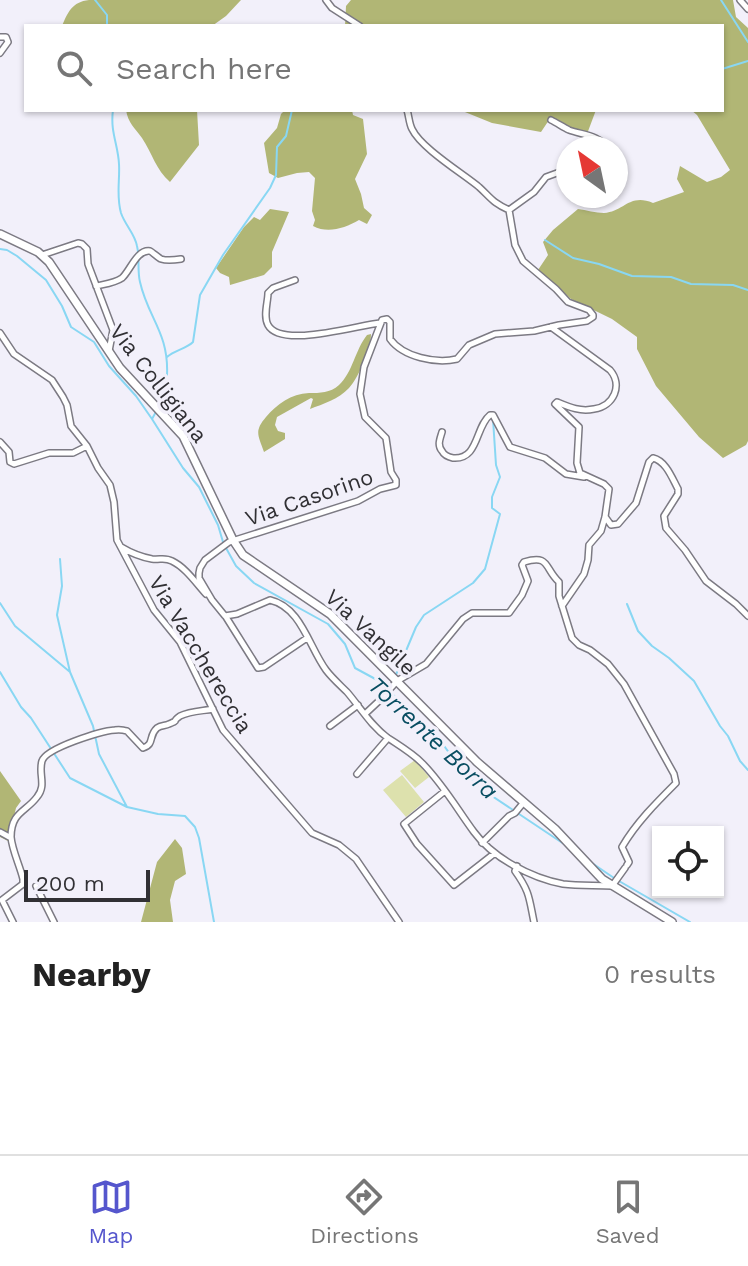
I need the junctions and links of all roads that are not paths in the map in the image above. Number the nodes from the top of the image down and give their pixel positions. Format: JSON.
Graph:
{"nodes":[{"id":1,"x":326,"y":0,"type":"edge"},
{"id":2,"x":740,"y":0,"type":"edge"},
{"id":3,"x":748,"y":9,"type":"edge"},
{"id":4,"x":357,"y":24,"type":"edge"},
{"id":5,"x":0,"y":37,"type":"edge"},
{"id":6,"x":0,"y":53,"type":"edge"},
{"id":7,"x":407,"y":112,"type":"edge"},
{"id":8,"x":551,"y":120,"type":"dead end"},
{"id":9,"x":589,"y":136,"type":"edge"},
{"id":10,"x":556,"y":173,"type":"edge"},
{"id":11,"x":509,"y":210,"type":"junction"},
{"id":12,"x":0,"y":234,"type":"edge"},
{"id":13,"x":42,"y":255,"type":"junction"},
{"id":14,"x":181,"y":259,"type":"dead end"},
{"id":15,"x":295,"y":280,"type":"dead end"},
{"id":16,"x":96,"y":286,"type":"junction"},
{"id":17,"x":380,"y":323,"type":"junction"},
{"id":18,"x":551,"y":327,"type":"junction"},
{"id":19,"x":0,"y":333,"type":"edge"},
{"id":20,"x":108,"y":352,"type":"junction"},
{"id":21,"x":442,"y":432,"type":"dead end"},
{"id":22,"x":0,"y":442,"type":"edge"},
{"id":23,"x":87,"y":446,"type":"junction"},
{"id":24,"x":585,"y":477,"type":"junction"},
{"id":25,"x":605,"y":517,"type":"junction"},
{"id":26,"x":231,"y":541,"type":"junction"},
{"id":27,"x":121,"y":547,"type":"junction"},
{"id":28,"x":212,"y":600,"type":"junction"},
{"id":29,"x":562,"y":607,"type":"junction"},
{"id":30,"x":225,"y":616,"type":"junction"},
{"id":31,"x":748,"y":616,"type":"edge"},
{"id":32,"x":307,"y":638,"type":"junction"},
{"id":33,"x":391,"y":687,"type":"junction"},
{"id":34,"x":358,"y":705,"type":"junction"},
{"id":35,"x":213,"y":709,"type":"junction"},
{"id":36,"x":365,"y":714,"type":"junction"},
{"id":37,"x":330,"y":726,"type":"dead end"},
{"id":38,"x":388,"y":738,"type":"junction"},
{"id":39,"x":357,"y":774,"type":"dead end"},
{"id":40,"x":445,"y":791,"type":"junction"},
{"id":41,"x":525,"y":802,"type":"junction"},
{"id":42,"x":0,"y":832,"type":"edge"},
{"id":43,"x":11,"y":838,"type":"junction"},
{"id":44,"x":482,"y":843,"type":"junction"},
{"id":45,"x":495,"y":853,"type":"junction"},
{"id":46,"x":517,"y":866,"type":"junction"},
{"id":47,"x":598,"y":881,"type":"junction"},
{"id":48,"x":36,"y":886,"type":"dead end"},
{"id":49,"x":612,"y":886,"type":"junction"},
{"id":50,"x":13,"y":922,"type":"edge"},
{"id":51,"x":54,"y":922,"type":"edge"},
{"id":52,"x":399,"y":922,"type":"edge"},
{"id":53,"x":534,"y":922,"type":"edge"},
{"id":54,"x":672,"y":922,"type":"edge"}],
"edges":[{"from":1,"to":4,"type":"street"},
{"from":2,"to":3,"type":"street"},
{"from":5,"to":6,"type":"street"},
{"from":7,"to":11,"type":"street"},
{"from":8,"to":9,"type":"street"},
{"from":10,"to":11,"type":"street"},
{"from":11,"to":18,"type":"street"},
{"from":12,"to":13,"type":"street","name":"Via Colligiana"},
{"from":13,"to":16,"type":"street"},
{"from":13,"to":20,"type":"street","name":"Via Colligiana"},
{"from":14,"to":16,"type":"street"},
{"from":15,"to":17,"type":"street"},
{"from":16,"to":20,"type":"street"},
{"from":17,"to":18,"type":"street"},
{"from":17,"to":26,"type":"street","name":"Via Casorino"},
{"from":18,"to":24,"type":"street"},
{"from":19,"to":23,"type":"street","name":"Via Vacchereccia"},
{"from":20,"to":26,"type":"street","name":"Via Colligiana"},
{"from":21,"to":24,"type":"street"},
{"from":22,"to":23,"type":"street"},
{"from":23,"to":27,"type":"street","name":"Via Vacchereccia"},
{"from":24,"to":25,"type":"street"},
{"from":25,"to":29,"type":"street"},
{"from":25,"to":31,"type":"street"},
{"from":26,"to":28,"type":"street"},
{"from":26,"to":33,"type":"street","name":"Via Vangile"},
{"from":27,"to":28,"type":"street"},
{"from":27,"to":35,"type":"street","name":"Via Vacchereccia"},
{"from":28,"to":30,"type":"street"},
{"from":29,"to":33,"type":"street"},
{"from":29,"to":49,"type":"street"},
{"from":30,"to":32,"type":"street","name":"Via Vangile"},
{"from":30,"to":32,"type":"street"},
{"from":32,"to":34,"type":"street","name":"Via Vangile"},
{"from":33,"to":36,"type":"street"},
{"from":33,"to":41,"type":"street","name":"Via Vangile"},
{"from":34,"to":36,"type":"street","name":"Via Vangile"},
{"from":34,"to":37,"type":"street"},
{"from":35,"to":43,"type":"street"},
{"from":35,"to":52,"type":"street","name":"Via Vacchereccia"},
{"from":36,"to":38,"type":"street","name":"Via Vangile"},
{"from":38,"to":39,"type":"street"},
{"from":38,"to":40,"type":"street","name":"Via Vangile"},
{"from":40,"to":44,"type":"street","name":"Via Vangile"},
{"from":40,"to":45,"type":"street"},
{"from":41,"to":44,"type":"street"},
{"from":41,"to":47,"type":"street","name":"Via Vangile"},
{"from":42,"to":43,"type":"street"},
{"from":43,"to":50,"type":"street"},
{"from":44,"to":45,"type":"street","name":"Via Vangile"},
{"from":45,"to":46,"type":"street","name":"Via Vangile"},
{"from":46,"to":47,"type":"street","name":"Via Vangile"},
{"from":46,"to":53,"type":"street"},
{"from":47,"to":49,"type":"street","name":"Via Vangile"},
{"from":48,"to":51,"type":"street"},
{"from":49,"to":54,"type":"street","name":"Via Vangile"}]}
